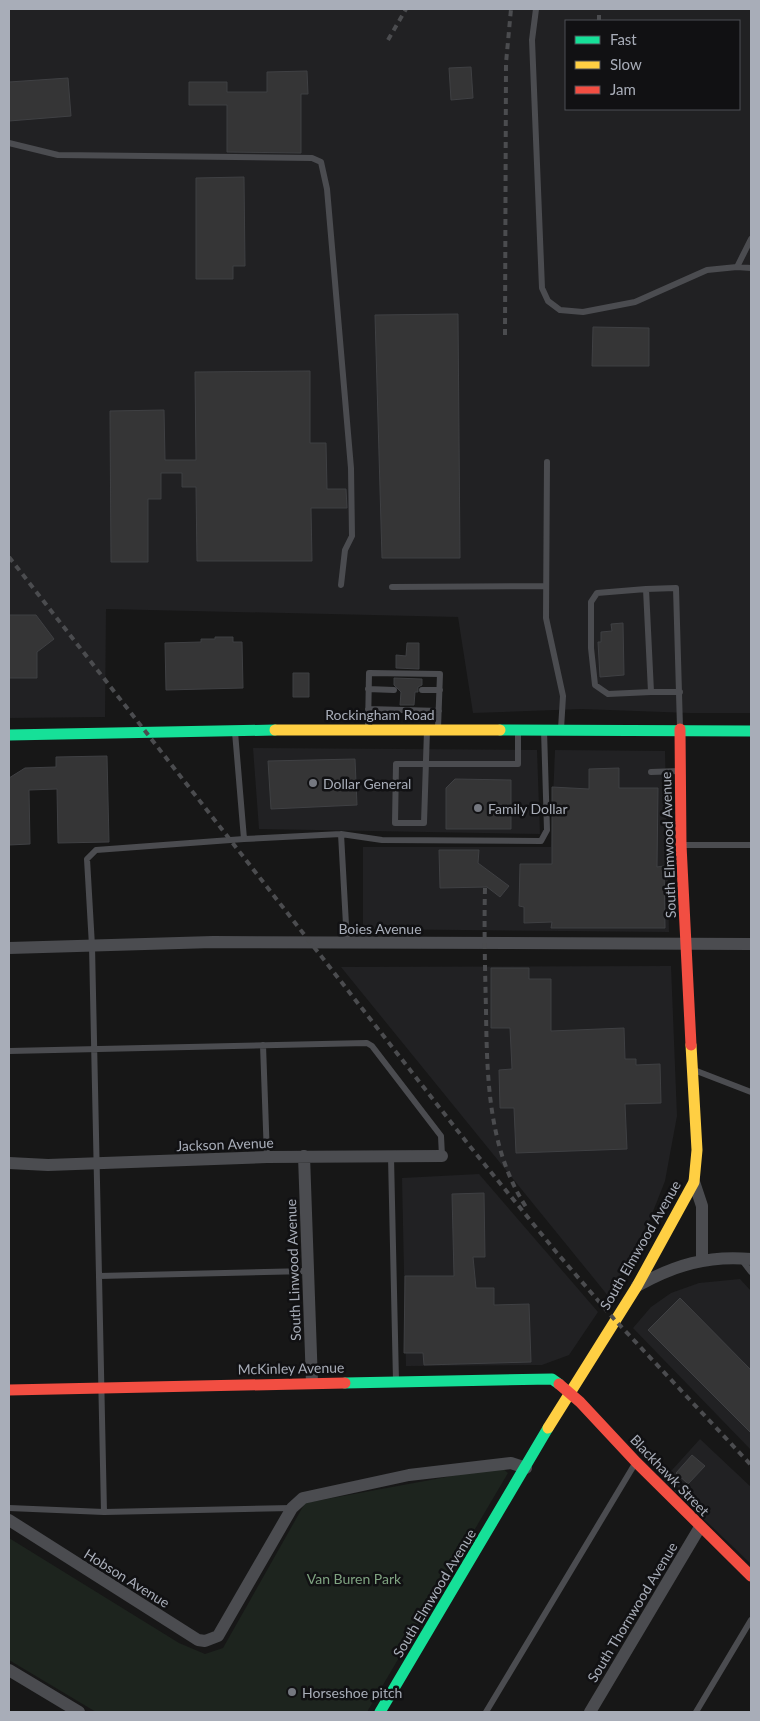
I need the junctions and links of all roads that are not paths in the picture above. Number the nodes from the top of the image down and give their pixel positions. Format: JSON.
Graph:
{"nodes":[{"id":1,"x":536,"y":9,"type":"edge"},
{"id":2,"x":9,"y":143,"type":"edge"},
{"id":3,"x":751,"y":239,"type":"edge"},
{"id":4,"x":737,"y":267,"type":"junction"},
{"id":5,"x":751,"y":268,"type":"edge"},
{"id":6,"x":547,"y":462,"type":"dead end"},
{"id":7,"x":341,"y":585,"type":"dead end"},
{"id":8,"x":546,"y":586,"type":"junction"},
{"id":9,"x":392,"y":587,"type":"dead end"},
{"id":10,"x":646,"y":589,"type":"junction"},
{"id":11,"x":368,"y":690,"type":"junction"},
{"id":12,"x":394,"y":690,"type":"dead end"},
{"id":13,"x":422,"y":690,"type":"dead end"},
{"id":14,"x":440,"y":690,"type":"junction"},
{"id":15,"x":651,"y":692,"type":"junction"},
{"id":16,"x":680,"y":692,"type":"junction"},
{"id":17,"x":368,"y":709,"type":"junction"},
{"id":18,"x":439,"y":711,"type":"junction"},
{"id":19,"x":368,"y":729,"type":"junction"},
{"id":20,"x":433,"y":729,"type":"junction"},
{"id":21,"x":518,"y":729,"type":"junction"},
{"id":22,"x":680,"y":729,"type":"junction"},
{"id":23,"x":235,"y":730,"type":"junction"},
{"id":24,"x":544,"y":730,"type":"junction"},
{"id":25,"x":561,"y":730,"type":"junction"},
{"id":26,"x":751,"y":731,"type":"edge"},
{"id":27,"x":9,"y":735,"type":"edge"},
{"id":28,"x":425,"y":765,"type":"junction"},
{"id":29,"x":680,"y":771,"type":"junction"},
{"id":30,"x":651,"y":772,"type":"dead end"},
{"id":31,"x":341,"y":834,"type":"junction"},
{"id":32,"x":244,"y":838,"type":"junction"},
{"id":33,"x":681,"y":845,"type":"junction"},
{"id":34,"x":751,"y":846,"type":"edge"},
{"id":35,"x":347,"y":943,"type":"junction"},
{"id":36,"x":751,"y":944,"type":"edge"},
{"id":37,"x":688,"y":945,"type":"junction"},
{"id":38,"x":92,"y":946,"type":"junction"},
{"id":39,"x":9,"y":948,"type":"edge"},
{"id":40,"x":263,"y":1045,"type":"junction"},
{"id":41,"x":95,"y":1049,"type":"junction"},
{"id":42,"x":9,"y":1051,"type":"edge"},
{"id":43,"x":693,"y":1069,"type":"junction"},
{"id":44,"x":751,"y":1092,"type":"edge"},
{"id":45,"x":304,"y":1156,"type":"junction"},
{"id":46,"x":442,"y":1156,"type":"joint"},
{"id":47,"x":267,"y":1157,"type":"junction"},
{"id":48,"x":391,"y":1158,"type":"junction"},
{"id":49,"x":9,"y":1163,"type":"edge"},
{"id":50,"x":97,"y":1163,"type":"junction"},
{"id":51,"x":694,"y":1182,"type":"junction"},
{"id":52,"x":745,"y":1258,"type":"edge"},
{"id":53,"x":702,"y":1261,"type":"junction"},
{"id":54,"x":308,"y":1271,"type":"junction"},
{"id":55,"x":751,"y":1272,"type":"edge"},
{"id":56,"x":99,"y":1276,"type":"junction"},
{"id":57,"x":637,"y":1286,"type":"junction"},
{"id":58,"x":396,"y":1381,"type":"junction"},
{"id":59,"x":312,"y":1383,"type":"junction"},
{"id":60,"x":100,"y":1388,"type":"junction"},
{"id":61,"x":9,"y":1390,"type":"edge"},
{"id":62,"x":569,"y":1392,"type":"junction"},
{"id":63,"x":636,"y":1462,"type":"junction"},
{"id":64,"x":526,"y":1468,"type":"junction"},
{"id":65,"x":9,"y":1508,"type":"edge"},
{"id":66,"x":292,"y":1508,"type":"junction"},
{"id":67,"x":104,"y":1512,"type":"junction"},
{"id":68,"x":9,"y":1520,"type":"edge"},
{"id":69,"x":700,"y":1527,"type":"junction"},
{"id":70,"x":751,"y":1576,"type":"edge"},
{"id":71,"x":751,"y":1620,"type":"edge"},
{"id":72,"x":9,"y":1670,"type":"edge"},
{"id":73,"x":79,"y":1712,"type":"edge"},
{"id":74,"x":380,"y":1712,"type":"edge"},
{"id":75,"x":486,"y":1712,"type":"edge"},
{"id":76,"x":590,"y":1712,"type":"edge"},
{"id":77,"x":696,"y":1712,"type":"edge"}],
"edges":[{"from":1,"to":4,"type":"lane"},
{"from":2,"to":7,"type":"lane"},
{"from":3,"to":4,"type":"lane"},
{"from":4,"to":5,"type":"lane"},
{"from":6,"to":8,"type":"lane"},
{"from":8,"to":9,"type":"lane"},
{"from":8,"to":25,"type":"lane"},
{"from":10,"to":15,"type":"lane"},
{"from":10,"to":15,"type":"lane"},
{"from":10,"to":16,"type":"lane"},
{"from":11,"to":12,"type":"lane"},
{"from":11,"to":14,"type":"lane"},
{"from":11,"to":17,"type":"lane"},
{"from":13,"to":14,"type":"lane"},
{"from":14,"to":18,"type":"lane"},
{"from":15,"to":16,"type":"lane"},
{"from":16,"to":22,"type":"lane"},
{"from":17,"to":18,"type":"lane"},
{"from":17,"to":19,"type":"lane"},
{"from":18,"to":20,"type":"lane"},
{"from":19,"to":20,"type":"street","name":"Rockingham Road"},
{"from":19,"to":23,"type":"street","name":"Rockingham Road"},
{"from":20,"to":21,"type":"street","name":"Rockingham Road"},
{"from":20,"to":28,"type":"lane"},
{"from":21,"to":24,"type":"street","name":"Rockingham Road"},
{"from":21,"to":28,"type":"lane"},
{"from":22,"to":25,"type":"street","name":"Rockingham Road"},
{"from":22,"to":26,"type":"street","name":"Rockingham Road"},
{"from":22,"to":29,"type":"street","name":"South Elmwood Avenue"},
{"from":23,"to":27,"type":"street","name":"Rockingham Road"},
{"from":23,"to":32,"type":"lane"},
{"from":24,"to":25,"type":"street","name":"Rockingham Road"},
{"from":24,"to":31,"type":"lane"},
{"from":28,"to":28,"type":"lane"},
{"from":29,"to":30,"type":"lane"},
{"from":29,"to":33,"type":"street","name":"South Elmwood Avenue"},
{"from":31,"to":32,"type":"lane"},
{"from":31,"to":35,"type":"lane"},
{"from":32,"to":38,"type":"lane"},
{"from":33,"to":34,"type":"lane"},
{"from":33,"to":37,"type":"street","name":"South Elmwood Avenue"},
{"from":35,"to":37,"type":"street","name":"Boies Avenue"},
{"from":35,"to":38,"type":"street","name":"Boies Avenue"},
{"from":36,"to":37,"type":"street","name":"Boies Avenue"},
{"from":37,"to":43,"type":"street","name":"South Elmwood Avenue"},
{"from":38,"to":39,"type":"street","name":"Boies Avenue"},
{"from":38,"to":41,"type":"lane"},
{"from":40,"to":41,"type":"lane"},
{"from":40,"to":46,"type":"lane"},
{"from":40,"to":47,"type":"lane"},
{"from":41,"to":42,"type":"lane"},
{"from":41,"to":50,"type":"lane"},
{"from":43,"to":44,"type":"lane"},
{"from":43,"to":51,"type":"street","name":"South Elmwood Avenue"},
{"from":45,"to":47,"type":"street","name":"Jackson Avenue"},
{"from":45,"to":48,"type":"street","name":"Jackson Avenue"},
{"from":45,"to":54,"type":"street","name":"South Linwood Avenue"},
{"from":46,"to":48,"type":"street","name":"Jackson Avenue"},
{"from":47,"to":50,"type":"street","name":"Jackson Avenue"},
{"from":48,"to":58,"type":"lane"},
{"from":49,"to":50,"type":"street","name":"Jackson Avenue"},
{"from":50,"to":56,"type":"lane"},
{"from":51,"to":53,"type":"street"},
{"from":51,"to":57,"type":"street","name":"South Elmwood Avenue"},
{"from":52,"to":53,"type":"street"},
{"from":52,"to":55,"type":"lane"},
{"from":53,"to":57,"type":"street"},
{"from":54,"to":56,"type":"lane"},
{"from":54,"to":59,"type":"street","name":"South Linwood Avenue"},
{"from":56,"to":60,"type":"lane"},
{"from":57,"to":62,"type":"street","name":"South Elmwood Avenue"},
{"from":58,"to":59,"type":"street","name":"McKinley Avenue"},
{"from":58,"to":62,"type":"street","name":"McKinley Avenue"},
{"from":59,"to":60,"type":"street","name":"McKinley Avenue"},
{"from":60,"to":61,"type":"street","name":"McKinley Avenue"},
{"from":60,"to":67,"type":"lane"},
{"from":62,"to":63,"type":"street","name":"Blackhawk Street"},
{"from":62,"to":64,"type":"street","name":"South Elmwood Avenue"},
{"from":63,"to":69,"type":"street","name":"Blackhawk Street"},
{"from":63,"to":75,"type":"lane"},
{"from":64,"to":66,"type":"street"},
{"from":64,"to":74,"type":"street","name":"South Elmwood Avenue"},
{"from":65,"to":67,"type":"lane"},
{"from":66,"to":67,"type":"lane"},
{"from":66,"to":68,"type":"street","name":"Hobson Avenue"},
{"from":69,"to":70,"type":"street","name":"Blackhawk Street"},
{"from":69,"to":76,"type":"street","name":"South Thornwood Avenue"},
{"from":71,"to":77,"type":"lane"},
{"from":72,"to":73,"type":"street"}]}
